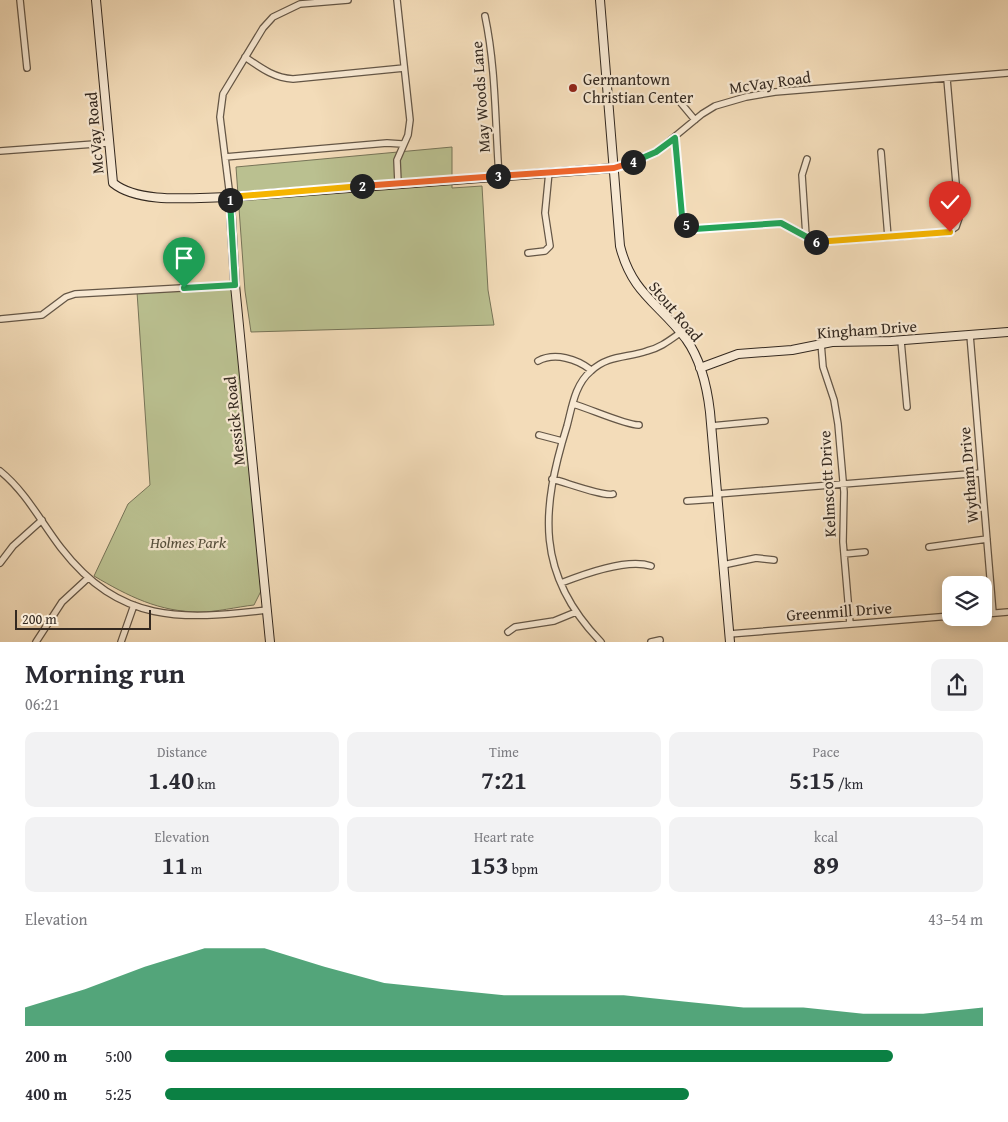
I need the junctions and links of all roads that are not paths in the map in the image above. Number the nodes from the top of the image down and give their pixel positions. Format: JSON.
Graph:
{"nodes":[{"id":1,"x":20,"y":0,"type":"edge"},
{"id":2,"x":96,"y":0,"type":"edge"},
{"id":3,"x":348,"y":0,"type":"edge"},
{"id":4,"x":397,"y":0,"type":"edge"},
{"id":5,"x":600,"y":0,"type":"edge"},
{"id":6,"x":485,"y":16,"type":"dead end"},
{"id":7,"x":245,"y":57,"type":"junction"},
{"id":8,"x":27,"y":68,"type":"dead end"},
{"id":9,"x":404,"y":68,"type":"junction"},
{"id":10,"x":1008,"y":74,"type":"edge"},
{"id":11,"x":947,"y":79,"type":"junction"},
{"id":12,"x":680,"y":102,"type":"dead end"},
{"id":13,"x":695,"y":120,"type":"junction"},
{"id":14,"x":675,"y":138,"type":"junction"},
{"id":15,"x":108,"y":143,"type":"junction"},
{"id":16,"x":402,"y":144,"type":"junction"},
{"id":17,"x":0,"y":151,"type":"edge"},
{"id":18,"x":881,"y":152,"type":"dead end"},
{"id":19,"x":225,"y":158,"type":"junction"},
{"id":20,"x":807,"y":160,"type":"dead end"},
{"id":21,"x":614,"y":168,"type":"junction"},
{"id":22,"x":549,"y":172,"type":"junction"},
{"id":23,"x":500,"y":176,"type":"junction"},
{"id":24,"x":398,"y":184,"type":"junction"},
{"id":25,"x":230,"y":197,"type":"junction"},
{"id":26,"x":806,"y":236,"type":"junction"},
{"id":27,"x":888,"y":237,"type":"junction"},
{"id":28,"x":528,"y":253,"type":"dead end"},
{"id":29,"x":235,"y":285,"type":"junction"},
{"id":30,"x":1,"y":319,"type":"dead end"},
{"id":31,"x":1008,"y":332,"type":"edge"},
{"id":32,"x":680,"y":333,"type":"junction"},
{"id":33,"x":970,"y":335,"type":"junction"},
{"id":34,"x":901,"y":341,"type":"junction"},
{"id":35,"x":820,"y":343,"type":"junction"},
{"id":36,"x":538,"y":361,"type":"dead end"},
{"id":37,"x":700,"y":368,"type":"junction"},
{"id":38,"x":591,"y":370,"type":"junction"},
{"id":39,"x":573,"y":404,"type":"junction"},
{"id":40,"x":907,"y":407,"type":"dead end"},
{"id":41,"x":765,"y":421,"type":"dead end"},
{"id":42,"x":639,"y":425,"type":"dead end"},
{"id":43,"x":711,"y":426,"type":"junction"},
{"id":44,"x":539,"y":435,"type":"dead end"},
{"id":45,"x":562,"y":441,"type":"junction"},
{"id":46,"x":0,"y":471,"type":"edge"},
{"id":47,"x":981,"y":474,"type":"junction"},
{"id":48,"x":552,"y":479,"type":"junction"},
{"id":49,"x":843,"y":485,"type":"junction"},
{"id":50,"x":613,"y":494,"type":"dead end"},
{"id":51,"x":717,"y":497,"type":"junction"},
{"id":52,"x":688,"y":501,"type":"dead end"},
{"id":53,"x":42,"y":520,"type":"junction"},
{"id":54,"x":987,"y":539,"type":"junction"},
{"id":55,"x":929,"y":547,"type":"dead end"},
{"id":56,"x":865,"y":552,"type":"dead end"},
{"id":57,"x":844,"y":554,"type":"junction"},
{"id":58,"x":774,"y":560,"type":"dead end"},
{"id":59,"x":0,"y":563,"type":"edge"},
{"id":60,"x":723,"y":564,"type":"junction"},
{"id":61,"x":651,"y":566,"type":"dead end"},
{"id":62,"x":88,"y":578,"type":"junction"},
{"id":63,"x":560,"y":583,"type":"junction"},
{"id":64,"x":134,"y":605,"type":"junction"},
{"id":65,"x":267,"y":610,"type":"junction"},
{"id":66,"x":576,"y":612,"type":"junction"},
{"id":67,"x":1008,"y":612,"type":"edge"},
{"id":68,"x":993,"y":613,"type":"joint"},
{"id":69,"x":942,"y":617,"type":"edge"},
{"id":70,"x":850,"y":624,"type":"junction"},
{"id":71,"x":508,"y":632,"type":"dead end"},
{"id":72,"x":729,"y":638,"type":"edge"},
{"id":73,"x":660,"y":640,"type":"dead end"},
{"id":74,"x":36,"y":642,"type":"edge"},
{"id":75,"x":121,"y":642,"type":"edge"},
{"id":76,"x":270,"y":642,"type":"edge"},
{"id":77,"x":601,"y":642,"type":"edge"},
{"id":78,"x":651,"y":642,"type":"edge"}],
"edges":[{"from":1,"to":8,"type":"street"},
{"from":2,"to":15,"type":"street","name":"McVay Road"},
{"from":3,"to":7,"type":"street"},
{"from":4,"to":9,"type":"street"},
{"from":5,"to":21,"type":"street","name":"Stout Road"},
{"from":6,"to":23,"type":"street","name":"May Woods Lane"},
{"from":7,"to":9,"type":"street"},
{"from":7,"to":19,"type":"street"},
{"from":9,"to":16,"type":"street"},
{"from":10,"to":11,"type":"street","name":"McVay Road"},
{"from":11,"to":13,"type":"street","name":"McVay Road"},
{"from":11,"to":27,"type":"street"},
{"from":12,"to":13,"type":"street"},
{"from":13,"to":14,"type":"street","name":"McVay Road"},
{"from":14,"to":21,"type":"street","name":"McVay Road"},
{"from":14,"to":26,"type":"street"},
{"from":15,"to":17,"type":"street"},
{"from":15,"to":25,"type":"street","name":"McVay Road"},
{"from":16,"to":19,"type":"street"},
{"from":16,"to":24,"type":"street"},
{"from":18,"to":27,"type":"street"},
{"from":19,"to":25,"type":"street"},
{"from":20,"to":26,"type":"street"},
{"from":21,"to":22,"type":"street","name":"McVay Road"},
{"from":21,"to":32,"type":"street","name":"Stout Road"},
{"from":22,"to":23,"type":"street","name":"McVay Road"},
{"from":22,"to":28,"type":"street"},
{"from":23,"to":24,"type":"street","name":"McVay Road"},
{"from":24,"to":25,"type":"street","name":"McVay Road"},
{"from":25,"to":29,"type":"street","name":"Messick Road"},
{"from":26,"to":27,"type":"street"},
{"from":29,"to":30,"type":"street"},
{"from":29,"to":65,"type":"street","name":"Messick Road"},
{"from":31,"to":33,"type":"street","name":"Kingham Drive"},
{"from":32,"to":37,"type":"street","name":"Stout Road"},
{"from":32,"to":38,"type":"street"},
{"from":33,"to":34,"type":"street","name":"Kingham Drive"},
{"from":33,"to":47,"type":"street","name":"Wytham Drive"},
{"from":34,"to":35,"type":"street","name":"Kingham Drive"},
{"from":34,"to":40,"type":"street"},
{"from":35,"to":37,"type":"street","name":"Kingham Drive"},
{"from":35,"to":49,"type":"street","name":"Kelmscott Drive"},
{"from":36,"to":38,"type":"street"},
{"from":37,"to":43,"type":"street","name":"Stout Road"},
{"from":38,"to":39,"type":"street"},
{"from":39,"to":42,"type":"street"},
{"from":39,"to":45,"type":"street"},
{"from":41,"to":43,"type":"street"},
{"from":43,"to":51,"type":"street","name":"Stout Road"},
{"from":44,"to":45,"type":"street"},
{"from":45,"to":48,"type":"street"},
{"from":46,"to":53,"type":"street"},
{"from":47,"to":49,"type":"street"},
{"from":47,"to":54,"type":"street","name":"Wytham Drive"},
{"from":48,"to":50,"type":"street"},
{"from":48,"to":63,"type":"street"},
{"from":49,"to":51,"type":"street"},
{"from":49,"to":57,"type":"street","name":"Kelmscott Drive"},
{"from":51,"to":52,"type":"street"},
{"from":51,"to":60,"type":"street","name":"Stout Road"},
{"from":53,"to":59,"type":"street"},
{"from":53,"to":62,"type":"street"},
{"from":54,"to":55,"type":"street"},
{"from":54,"to":68,"type":"street","name":"Wytham Drive"},
{"from":56,"to":57,"type":"street"},
{"from":57,"to":70,"type":"street","name":"Kelmscott Drive"},
{"from":58,"to":60,"type":"street"},
{"from":60,"to":72,"type":"street","name":"Stout Road"},
{"from":61,"to":63,"type":"street"},
{"from":62,"to":64,"type":"street"},
{"from":62,"to":74,"type":"street"},
{"from":63,"to":66,"type":"street"},
{"from":64,"to":65,"type":"street"},
{"from":64,"to":75,"type":"street"},
{"from":65,"to":76,"type":"street","name":"Messick Road"},
{"from":66,"to":71,"type":"street"},
{"from":66,"to":77,"type":"street"},
{"from":67,"to":68,"type":"street"},
{"from":69,"to":70,"type":"street","name":"Greenmill Drive"},
{"from":70,"to":72,"type":"street","name":"Greenmill Drive"},
{"from":73,"to":78,"type":"street"}]}
